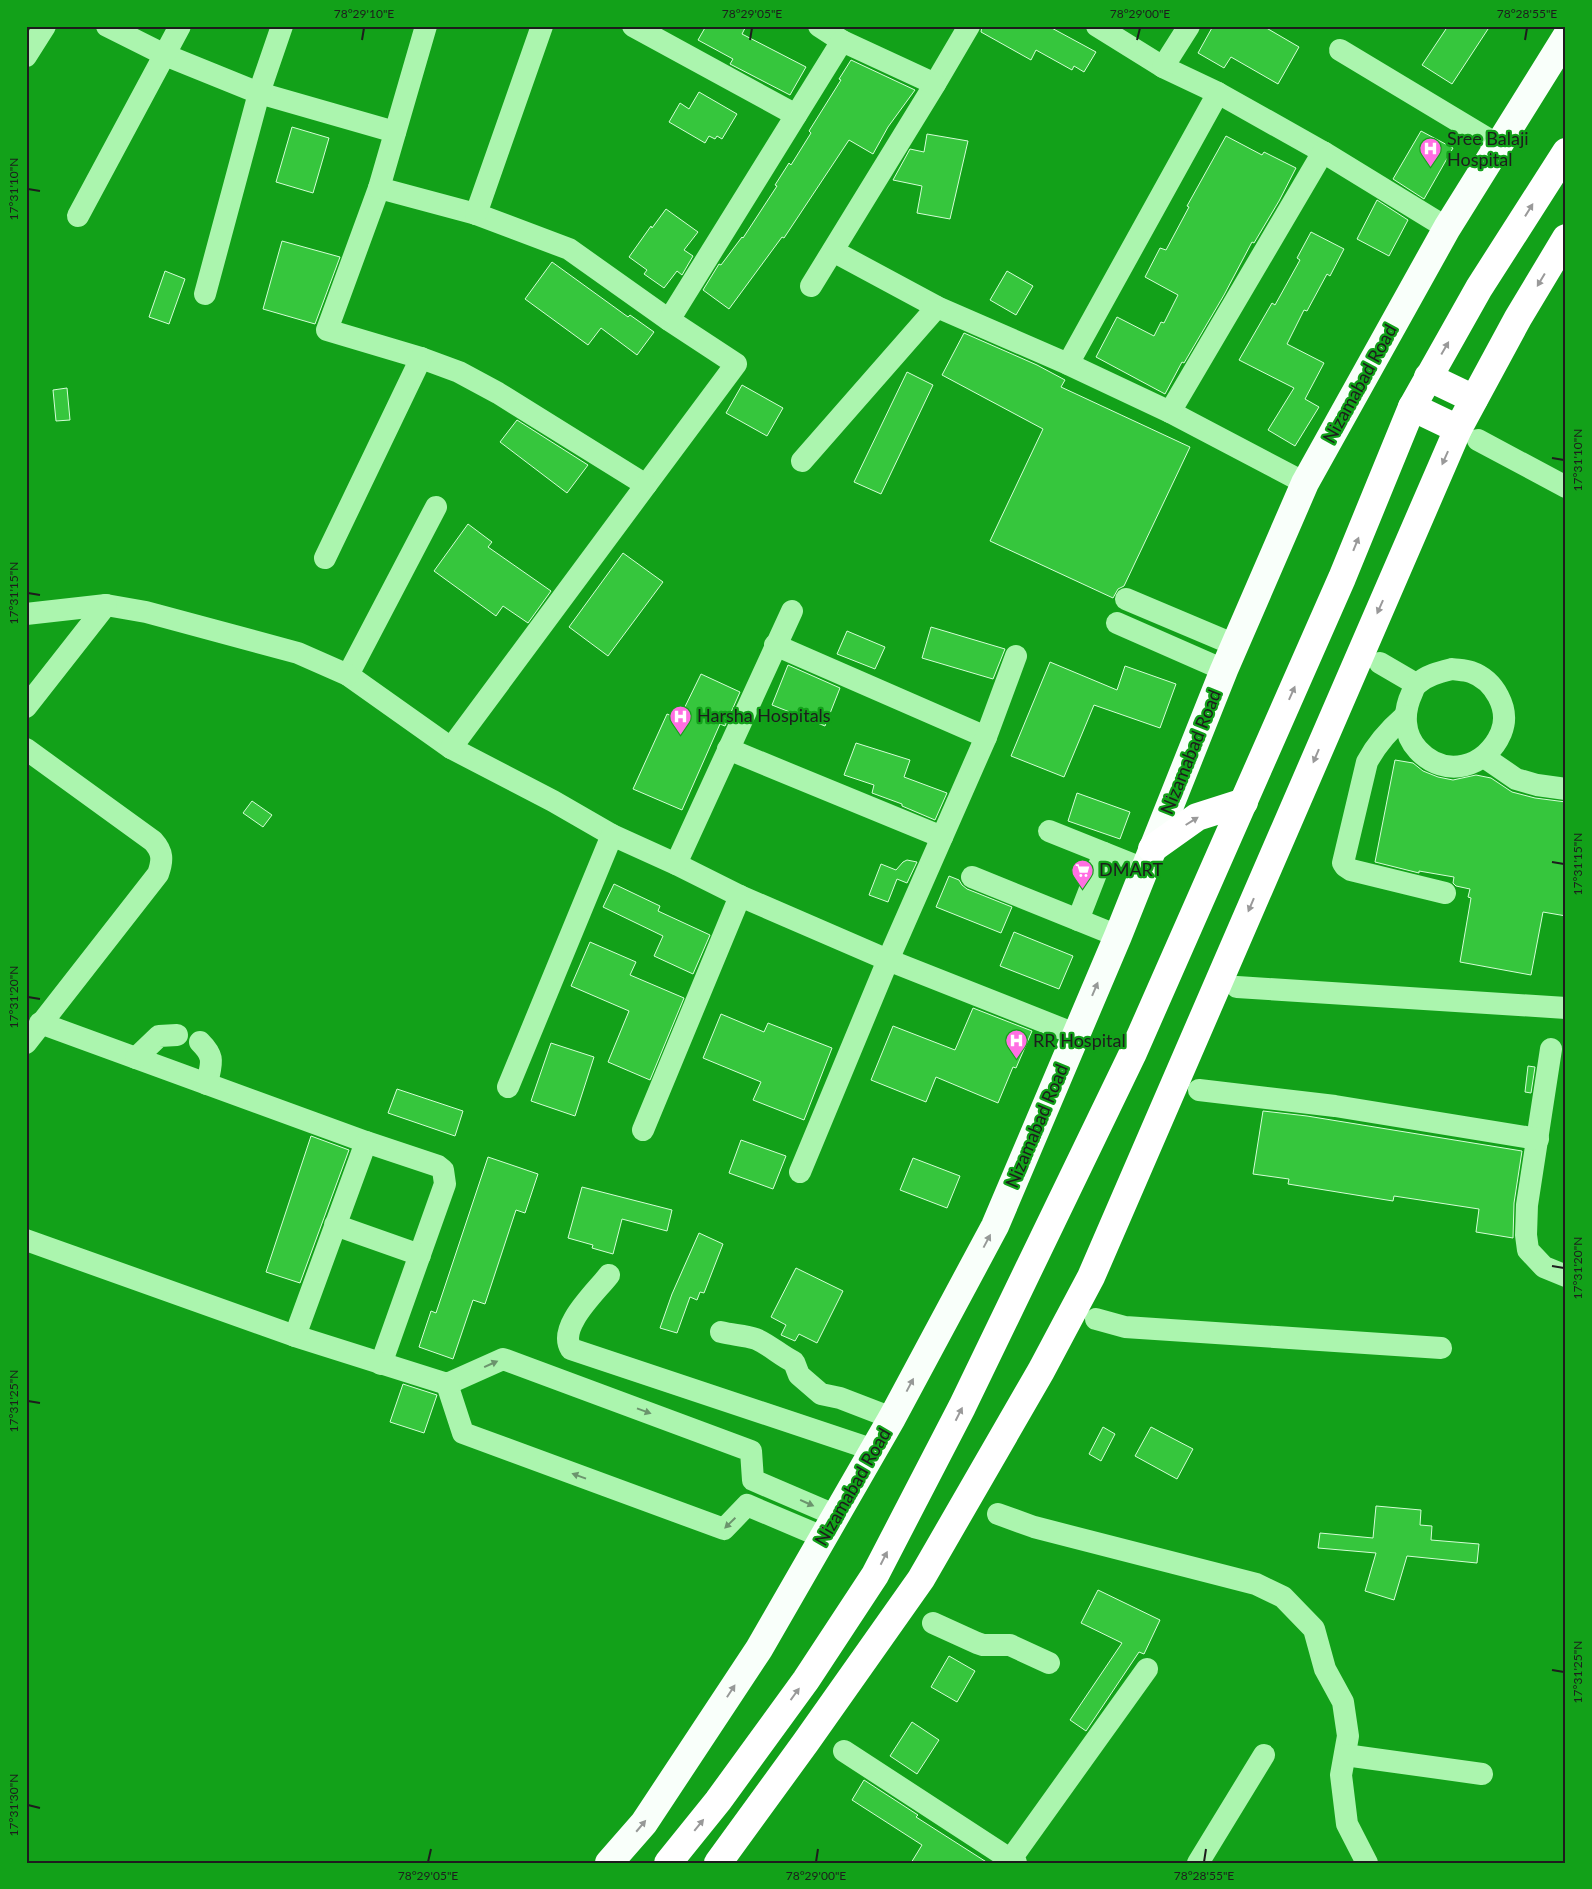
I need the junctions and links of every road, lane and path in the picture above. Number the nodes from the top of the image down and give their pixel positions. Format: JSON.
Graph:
{"nodes":[{"id":1,"x":45,"y":26,"type":"edge"},
{"id":2,"x":107,"y":26,"type":"edge"},
{"id":3,"x":180,"y":26,"type":"edge"},
{"id":4,"x":282,"y":26,"type":"edge"},
{"id":5,"x":426,"y":26,"type":"edge"},
{"id":6,"x":542,"y":26,"type":"edge"},
{"id":7,"x":633,"y":26,"type":"edge"},
{"id":8,"x":819,"y":26,"type":"edge"},
{"id":9,"x":969,"y":26,"type":"edge"},
{"id":10,"x":1097,"y":26,"type":"edge"},
{"id":11,"x":1189,"y":26,"type":"edge"},
{"id":12,"x":1566,"y":37,"type":"edge"},
{"id":13,"x":842,"y":41,"type":"junction"},
{"id":14,"x":1340,"y":50,"type":"dead end"},
{"id":15,"x":165,"y":55,"type":"junction"},
{"id":16,"x":26,"y":56,"type":"edge"},
{"id":17,"x":1163,"y":67,"type":"junction"},
{"id":18,"x":935,"y":84,"type":"junction"},
{"id":19,"x":259,"y":93,"type":"junction"},
{"id":20,"x":1218,"y":93,"type":"junction"},
{"id":21,"x":796,"y":115,"type":"junction"},
{"id":22,"x":395,"y":132,"type":"junction"},
{"id":23,"x":1498,"y":145,"type":"junction"},
{"id":24,"x":1323,"y":152,"type":"junction"},
{"id":25,"x":1566,"y":152,"type":"edge"},
{"id":26,"x":379,"y":188,"type":"junction"},
{"id":27,"x":476,"y":214,"type":"junction"},
{"id":28,"x":78,"y":216,"type":"dead end"},
{"id":29,"x":1447,"y":228,"type":"junction"},
{"id":30,"x":1566,"y":238,"type":"edge"},
{"id":31,"x":833,"y":251,"type":"junction"},
{"id":32,"x":811,"y":286,"type":"dead end"},
{"id":33,"x":205,"y":294,"type":"dead end"},
{"id":34,"x":936,"y":308,"type":"junction"},
{"id":35,"x":668,"y":320,"type":"junction"},
{"id":36,"x":421,"y":358,"type":"junction"},
{"id":37,"x":1068,"y":364,"type":"junction"},
{"id":38,"x":1428,"y":377,"type":"junction"},
{"id":39,"x":1474,"y":399,"type":"junction"},
{"id":40,"x":1412,"y":407,"type":"junction"},
{"id":41,"x":1170,"y":412,"type":"junction"},
{"id":42,"x":1468,"y":434,"type":"junction"},
{"id":43,"x":802,"y":461,"type":"dead end"},
{"id":44,"x":1305,"y":483,"type":"junction"},
{"id":45,"x":646,"y":485,"type":"junction"},
{"id":46,"x":1566,"y":487,"type":"edge"},
{"id":47,"x":436,"y":507,"type":"dead end"},
{"id":48,"x":324,"y":558,"type":"dead end"},
{"id":49,"x":1126,"y":599,"type":"dead end"},
{"id":50,"x":106,"y":605,"type":"junction"},
{"id":51,"x":792,"y":611,"type":"dead end"},
{"id":52,"x":26,"y":614,"type":"edge"},
{"id":53,"x":1117,"y":623,"type":"dead end"},
{"id":54,"x":775,"y":645,"type":"junction"},
{"id":55,"x":1235,"y":645,"type":"junction"},
{"id":56,"x":1016,"y":656,"type":"dead end"},
{"id":57,"x":1380,"y":663,"type":"dead end"},
{"id":58,"x":1224,"y":670,"type":"junction"},
{"id":59,"x":348,"y":674,"type":"junction"},
{"id":60,"x":1416,"y":684,"type":"junction"},
{"id":61,"x":26,"y":707,"type":"edge"},
{"id":62,"x":1405,"y":716,"type":"junction"},
{"id":63,"x":986,"y":737,"type":"junction"},
{"id":64,"x":451,"y":748,"type":"junction"},
{"id":65,"x":26,"y":749,"type":"edge"},
{"id":66,"x":728,"y":749,"type":"junction"},
{"id":67,"x":1484,"y":758,"type":"junction"},
{"id":68,"x":1566,"y":789,"type":"edge"},
{"id":69,"x":1244,"y":802,"type":"junction"},
{"id":70,"x":1049,"y":831,"type":"dead end"},
{"id":71,"x":612,"y":834,"type":"junction"},
{"id":72,"x":942,"y":837,"type":"junction"},
{"id":73,"x":1104,"y":853,"type":"junction"},
{"id":74,"x":1148,"y":859,"type":"junction"},
{"id":75,"x":676,"y":864,"type":"junction"},
{"id":76,"x":972,"y":877,"type":"dead end"},
{"id":77,"x":1445,"y":893,"type":"dead end"},
{"id":78,"x":740,"y":896,"type":"junction"},
{"id":79,"x":1078,"y":920,"type":"junction"},
{"id":80,"x":1118,"y":936,"type":"junction"},
{"id":81,"x":888,"y":960,"type":"junction"},
{"id":82,"x":1237,"y":987,"type":"dead end"},
{"id":83,"x":1566,"y":1008,"type":"edge"},
{"id":84,"x":40,"y":1023,"type":"junction"},
{"id":85,"x":1075,"y":1034,"type":"junction"},
{"id":86,"x":177,"y":1035,"type":"dead end"},
{"id":87,"x":26,"y":1042,"type":"edge"},
{"id":88,"x":200,"y":1042,"type":"dead end"},
{"id":89,"x":1551,"y":1049,"type":"dead end"},
{"id":90,"x":136,"y":1058,"type":"junction"},
{"id":91,"x":207,"y":1084,"type":"junction"},
{"id":92,"x":508,"y":1086,"type":"dead end"},
{"id":93,"x":1199,"y":1090,"type":"dead end"},
{"id":94,"x":644,"y":1130,"type":"dead end"},
{"id":95,"x":1538,"y":1139,"type":"junction"},
{"id":96,"x":366,"y":1142,"type":"junction"},
{"id":97,"x":800,"y":1172,"type":"dead end"},
{"id":98,"x":335,"y":1225,"type":"junction"},
{"id":99,"x":26,"y":1240,"type":"edge"},
{"id":100,"x":420,"y":1255,"type":"junction"},
{"id":101,"x":609,"y":1275,"type":"dead end"},
{"id":102,"x":1566,"y":1276,"type":"edge"},
{"id":103,"x":1096,"y":1319,"type":"dead end"},
{"id":104,"x":721,"y":1332,"type":"dead end"},
{"id":105,"x":295,"y":1336,"type":"junction"},
{"id":106,"x":1441,"y":1348,"type":"dead end"},
{"id":107,"x":381,"y":1364,"type":"junction"},
{"id":108,"x":447,"y":1384,"type":"junction"},
{"id":109,"x":892,"y":1418,"type":"junction"},
{"id":110,"x":874,"y":1450,"type":"junction"},
{"id":111,"x":998,"y":1514,"type":"dead end"},
{"id":112,"x":831,"y":1527,"type":"junction"},
{"id":113,"x":933,"y":1623,"type":"dead end"},
{"id":114,"x":1049,"y":1663,"type":"dead end"},
{"id":115,"x":1147,"y":1669,"type":"dead end"},
{"id":116,"x":844,"y":1751,"type":"dead end"},
{"id":117,"x":1264,"y":1755,"type":"dead end"},
{"id":118,"x":1345,"y":1755,"type":"junction"},
{"id":119,"x":1482,"y":1774,"type":"dead end"},
{"id":120,"x":1012,"y":1862,"type":"edge"},
{"id":121,"x":609,"y":1863,"type":"edge"},
{"id":122,"x":668,"y":1863,"type":"edge"},
{"id":123,"x":718,"y":1863,"type":"edge"},
{"id":124,"x":1198,"y":1863,"type":"edge"},
{"id":125,"x":1367,"y":1863,"type":"edge"}],
"edges":[{"from":1,"to":16,"type":"street"},
{"from":2,"to":15,"type":"street"},
{"from":3,"to":15,"type":"street"},
{"from":4,"to":19,"type":"street"},
{"from":5,"to":22,"type":"street"},
{"from":6,"to":27,"type":"street"},
{"from":7,"to":21,"type":"street"},
{"from":8,"to":13,"type":"street"},
{"from":9,"to":18,"type":"street"},
{"from":10,"to":17,"type":"street"},
{"from":11,"to":17,"type":"street"},
{"from":12,"to":23,"type":"main road","name":"Nizamabad Road"},
{"from":13,"to":18,"type":"street"},
{"from":13,"to":21,"type":"street"},
{"from":14,"to":23,"type":"street"},
{"from":15,"to":19,"type":"street"},
{"from":15,"to":28,"type":"street"},
{"from":17,"to":20,"type":"street"},
{"from":18,"to":31,"type":"street"},
{"from":19,"to":22,"type":"street"},
{"from":19,"to":33,"type":"street"},
{"from":20,"to":24,"type":"street"},
{"from":20,"to":37,"type":"street"},
{"from":21,"to":35,"type":"street"},
{"from":22,"to":26,"type":"street"},
{"from":23,"to":29,"type":"main road","name":"Nizamabad Road"},
{"from":24,"to":29,"type":"street"},
{"from":24,"to":41,"type":"street"},
{"from":38,"to":25,"type":"highway","one_way":true},
{"from":26,"to":27,"type":"street"},
{"from":26,"to":36,"type":"street"},
{"from":27,"to":35,"type":"street"},
{"from":29,"to":44,"type":"main road","name":"Nizamabad Road"},
{"from":30,"to":39,"type":"highway","one_way":true},
{"from":31,"to":32,"type":"street"},
{"from":31,"to":34,"type":"street"},
{"from":34,"to":37,"type":"street"},
{"from":34,"to":43,"type":"street"},
{"from":35,"to":45,"type":"street"},
{"from":36,"to":45,"type":"street"},
{"from":36,"to":48,"type":"street"},
{"from":37,"to":41,"type":"street"},
{"from":38,"to":39,"type":"highway"},
{"from":38,"to":40,"type":"highway"},
{"from":39,"to":42,"type":"highway"},
{"from":40,"to":42,"type":"highway"},
{"from":69,"to":40,"type":"highway","one_way":true},
{"from":41,"to":44,"type":"street"},
{"from":42,"to":46,"type":"street"},
{"from":42,"to":123,"type":"highway","one_way":true},
{"from":44,"to":55,"type":"main road","name":"Nizamabad Road"},
{"from":45,"to":64,"type":"street"},
{"from":47,"to":59,"type":"street"},
{"from":49,"to":55,"type":"street"},
{"from":50,"to":52,"type":"street"},
{"from":50,"to":59,"type":"street"},
{"from":50,"to":61,"type":"street"},
{"from":51,"to":54,"type":"street"},
{"from":53,"to":58,"type":"street"},
{"from":54,"to":63,"type":"street"},
{"from":54,"to":66,"type":"street"},
{"from":55,"to":58,"type":"main road","name":"Nizamabad Road"},
{"from":56,"to":63,"type":"street"},
{"from":57,"to":60,"type":"street"},
{"from":58,"to":74,"type":"main road","name":"Nizamabad Road"},
{"from":59,"to":64,"type":"street"},
{"from":60,"to":62,"type":"street"},
{"from":60,"to":67,"type":"street"},
{"from":62,"to":67,"type":"street"},
{"from":62,"to":77,"type":"street"},
{"from":63,"to":72,"type":"street"},
{"from":64,"to":71,"type":"street"},
{"from":65,"to":84,"type":"street"},
{"from":66,"to":72,"type":"street"},
{"from":66,"to":75,"type":"street"},
{"from":67,"to":68,"type":"street"},
{"from":74,"to":69,"type":"highway","one_way":true},
{"from":122,"to":69,"type":"highway","one_way":true},
{"from":70,"to":73,"type":"street"},
{"from":71,"to":75,"type":"street"},
{"from":71,"to":92,"type":"street"},
{"from":72,"to":81,"type":"street"},
{"from":73,"to":74,"type":"street"},
{"from":73,"to":79,"type":"street"},
{"from":74,"to":80,"type":"main road","name":"Nizamabad Road"},
{"from":75,"to":78,"type":"street"},
{"from":76,"to":79,"type":"street"},
{"from":78,"to":81,"type":"street"},
{"from":78,"to":94,"type":"street"},
{"from":79,"to":80,"type":"street"},
{"from":85,"to":80,"type":"main road","name":"Nizamabad Road","one_way":true},
{"from":81,"to":85,"type":"street"},
{"from":81,"to":97,"type":"street"},
{"from":82,"to":83,"type":"street"},
{"from":84,"to":87,"type":"street"},
{"from":84,"to":90,"type":"street"},
{"from":109,"to":85,"type":"main road","name":"Nizamabad Road","one_way":true},
{"from":86,"to":90,"type":"street"},
{"from":88,"to":91,"type":"street"},
{"from":89,"to":95,"type":"street"},
{"from":90,"to":91,"type":"street"},
{"from":91,"to":96,"type":"street"},
{"from":93,"to":95,"type":"street"},
{"from":95,"to":102,"type":"street"},
{"from":96,"to":98,"type":"street"},
{"from":96,"to":100,"type":"street"},
{"from":98,"to":100,"type":"street"},
{"from":98,"to":105,"type":"street"},
{"from":99,"to":105,"type":"street"},
{"from":100,"to":107,"type":"street"},
{"from":101,"to":110,"type":"street"},
{"from":103,"to":106,"type":"street"},
{"from":104,"to":109,"type":"street"},
{"from":105,"to":107,"type":"street"},
{"from":107,"to":108,"type":"street"},
{"from":108,"to":112,"type":"street","one_way":true},
{"from":112,"to":108,"type":"street","one_way":true},
{"from":109,"to":110,"type":"main road","name":"Nizamabad Road"},
{"from":110,"to":112,"type":"main road","name":"Nizamabad Road"},
{"from":111,"to":118,"type":"street"},
{"from":121,"to":112,"type":"main road","name":"Nizamabad Road","one_way":true},
{"from":113,"to":114,"type":"street"},
{"from":115,"to":120,"type":"street"},
{"from":116,"to":120,"type":"street"},
{"from":117,"to":124,"type":"street"},
{"from":118,"to":119,"type":"street"},
{"from":118,"to":125,"type":"street"}]}
